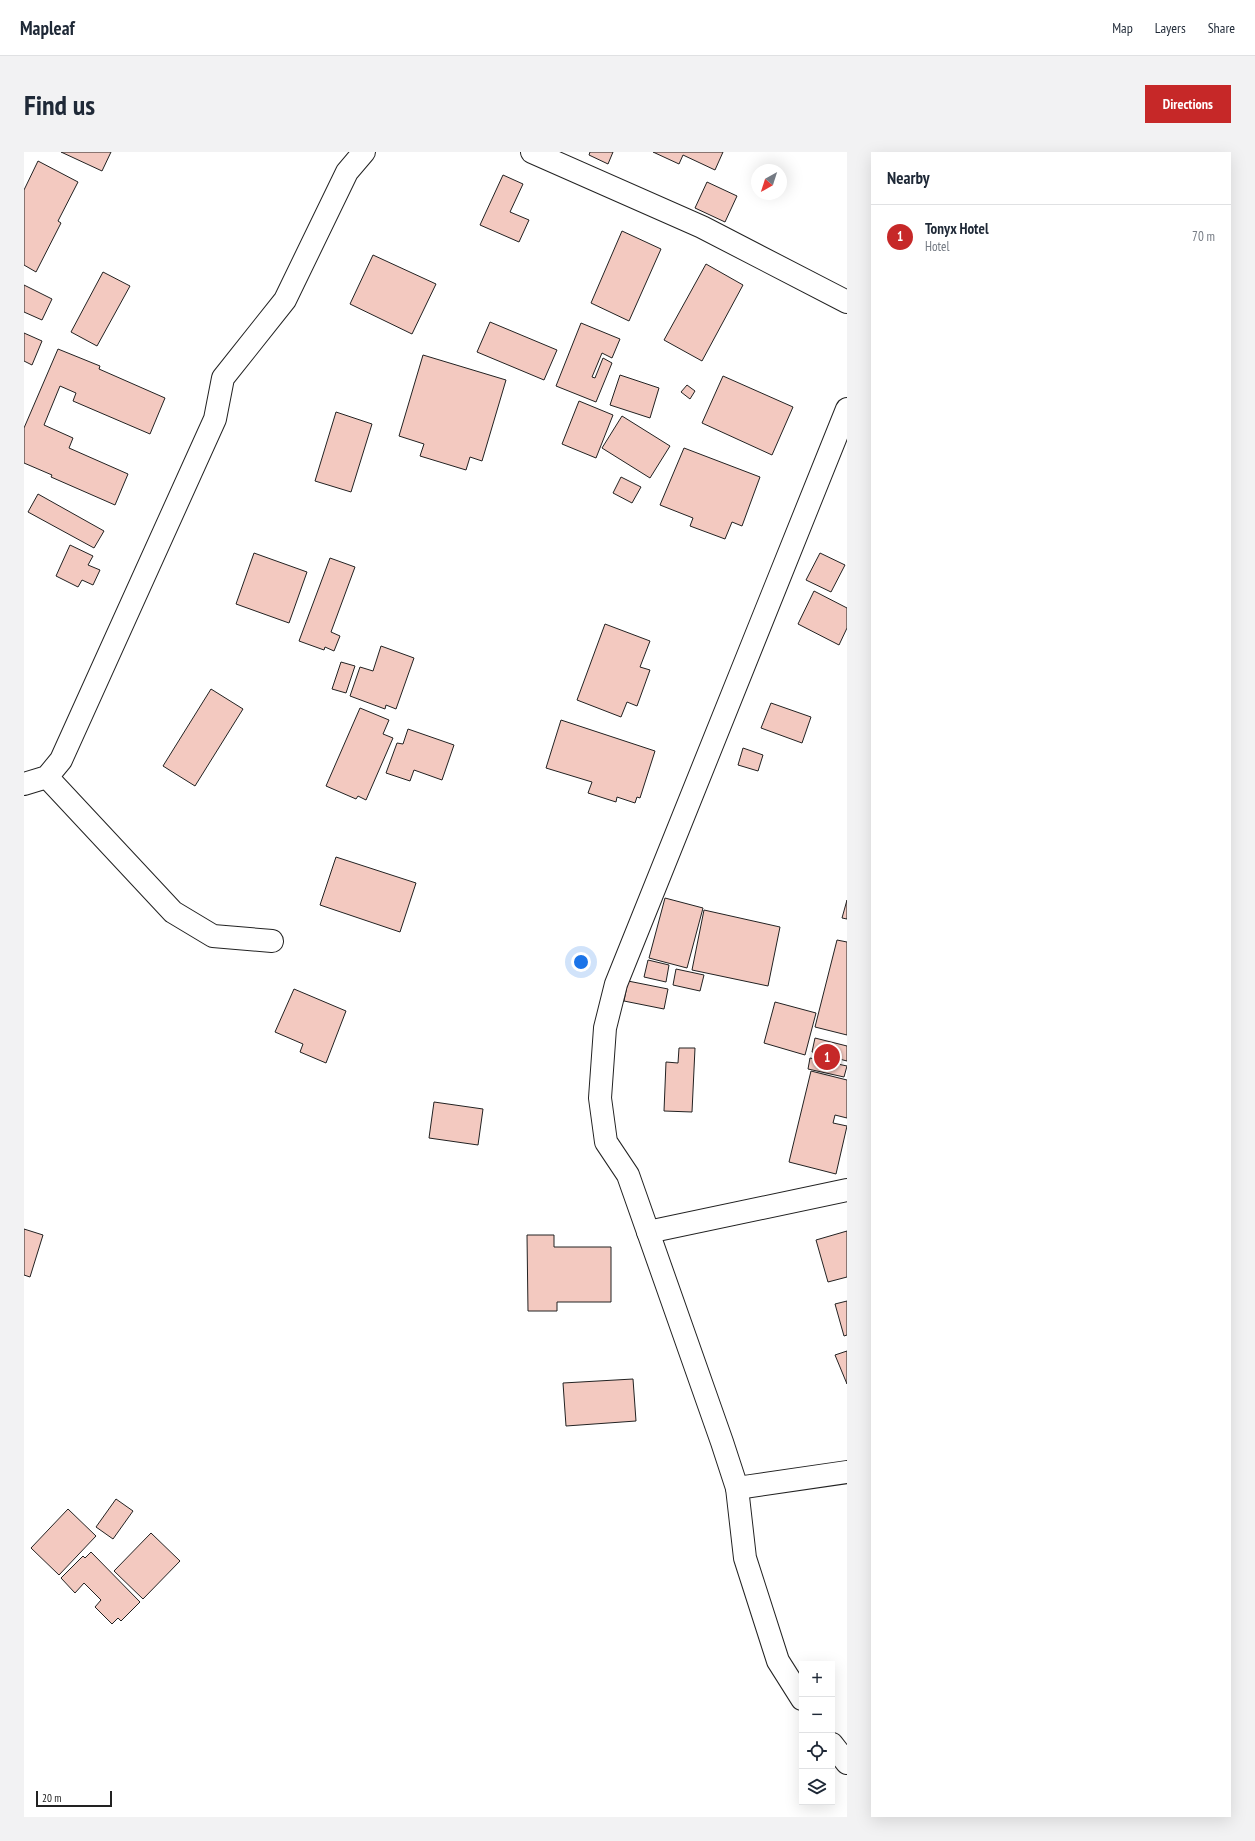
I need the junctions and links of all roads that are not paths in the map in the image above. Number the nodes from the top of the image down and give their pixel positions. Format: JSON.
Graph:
{"nodes":[{"id":1,"x":364,"y":152,"type":"edge"},
{"id":2,"x":532,"y":152,"type":"edge"},
{"id":3,"x":847,"y":302,"type":"edge"},
{"id":4,"x":847,"y":409,"type":"edge"},
{"id":5,"x":47,"y":777,"type":"junction"},
{"id":6,"x":24,"y":784,"type":"edge"},
{"id":7,"x":272,"y":941,"type":"dead end"},
{"id":8,"x":847,"y":1190,"type":"edge"},
{"id":9,"x":648,"y":1232,"type":"junction"},
{"id":10,"x":847,"y":1472,"type":"edge"},
{"id":11,"x":737,"y":1488,"type":"junction"},
{"id":12,"x":801,"y":1697,"type":"edge"},
{"id":13,"x":835,"y":1748,"type":"edge"},
{"id":14,"x":847,"y":1763,"type":"edge"}],
"edges":[{"from":1,"to":5,"type":"street"},
{"from":2,"to":3,"type":"street"},
{"from":4,"to":9,"type":"street"},
{"from":5,"to":6,"type":"street"},
{"from":5,"to":7,"type":"street"},
{"from":8,"to":9,"type":"street"},
{"from":9,"to":11,"type":"street"},
{"from":10,"to":11,"type":"street"},
{"from":11,"to":12,"type":"street"},
{"from":13,"to":14,"type":"street"}]}
